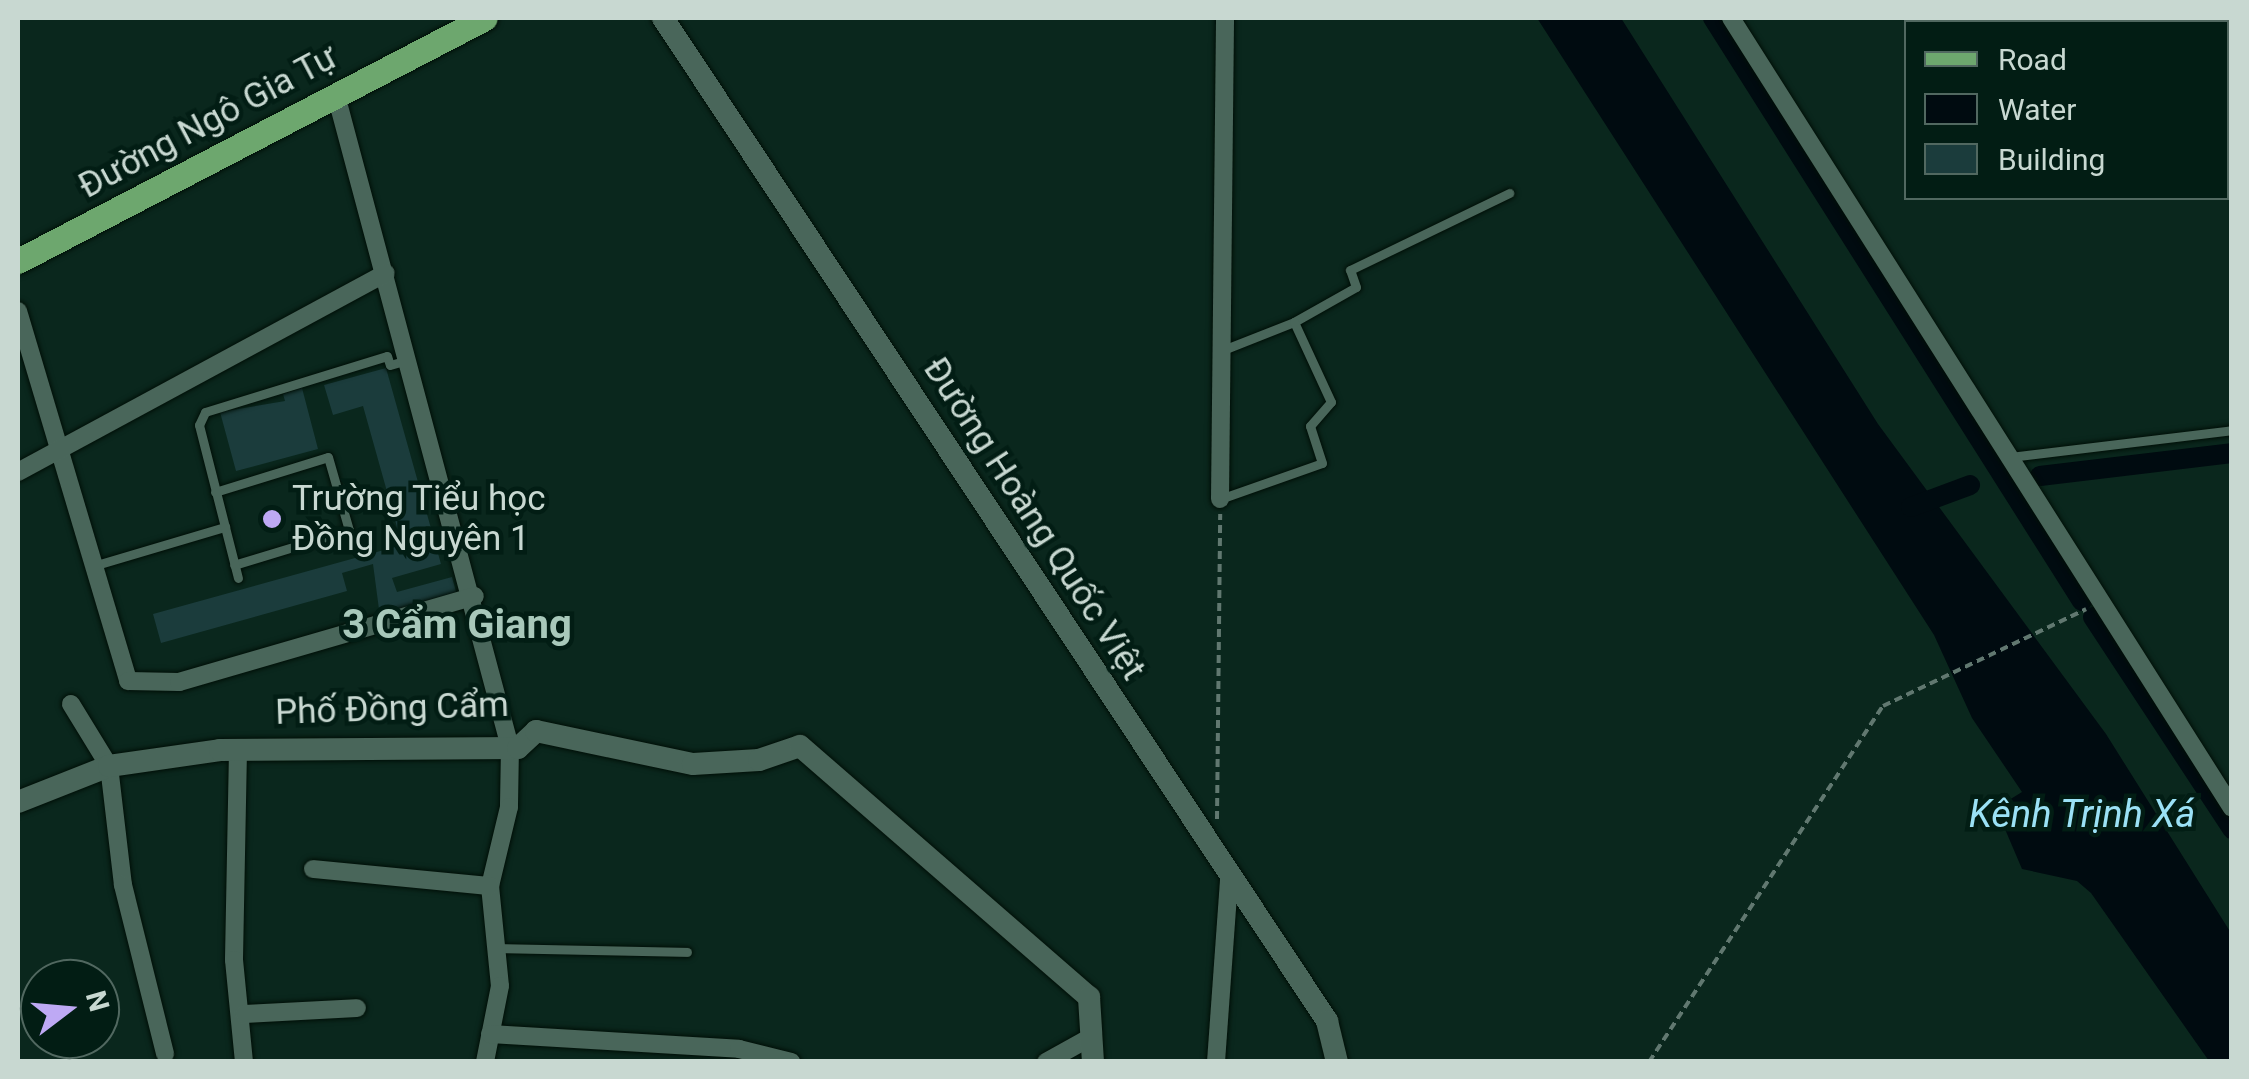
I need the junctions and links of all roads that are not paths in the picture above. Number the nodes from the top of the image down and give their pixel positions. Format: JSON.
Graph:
{"nodes":[{"id":1,"x":485,"y":18,"type":"edge"},
{"id":2,"x":663,"y":18,"type":"edge"},
{"id":3,"x":1225,"y":18,"type":"edge"},
{"id":4,"x":1732,"y":18,"type":"edge"},
{"id":5,"x":336,"y":95,"type":"junction"},
{"id":6,"x":1509,"y":193,"type":"dead end"},
{"id":7,"x":18,"y":261,"type":"edge"},
{"id":8,"x":386,"y":272,"type":"junction"},
{"id":9,"x":18,"y":311,"type":"edge"},
{"id":10,"x":1294,"y":322,"type":"junction"},
{"id":11,"x":1220,"y":350,"type":"junction"},
{"id":12,"x":410,"y":359,"type":"junction"},
{"id":13,"x":2232,"y":430,"type":"edge"},
{"id":14,"x":60,"y":449,"type":"junction"},
{"id":15,"x":2010,"y":457,"type":"junction"},
{"id":16,"x":18,"y":472,"type":"edge"},
{"id":17,"x":216,"y":492,"type":"junction"},
{"id":18,"x":1220,"y":500,"type":"joint"},
{"id":19,"x":225,"y":527,"type":"junction"},
{"id":20,"x":234,"y":565,"type":"junction"},
{"id":21,"x":92,"y":567,"type":"junction"},
{"id":22,"x":238,"y":578,"type":"dead end"},
{"id":23,"x":475,"y":596,"type":"junction"},
{"id":24,"x":71,"y":704,"type":"dead end"},
{"id":25,"x":510,"y":747,"type":"junction"},
{"id":26,"x":238,"y":750,"type":"junction"},
{"id":27,"x":109,"y":766,"type":"junction"},
{"id":28,"x":18,"y":802,"type":"edge"},
{"id":29,"x":2232,"y":808,"type":"edge"},
{"id":30,"x":313,"y":869,"type":"dead end"},
{"id":31,"x":1229,"y":880,"type":"junction"},
{"id":32,"x":490,"y":886,"type":"junction"},
{"id":33,"x":498,"y":948,"type":"junction"},
{"id":34,"x":687,"y":952,"type":"dead end"},
{"id":35,"x":357,"y":1008,"type":"dead end"},
{"id":36,"x":244,"y":1014,"type":"junction"},
{"id":37,"x":490,"y":1034,"type":"junction"},
{"id":38,"x":1091,"y":1038,"type":"junction"},
{"id":39,"x":655,"y":1052,"type":"edge"},
{"id":40,"x":165,"y":1054,"type":"dead end"},
{"id":41,"x":244,"y":1062,"type":"edge"},
{"id":42,"x":485,"y":1062,"type":"edge"},
{"id":43,"x":791,"y":1062,"type":"edge"},
{"id":44,"x":1046,"y":1062,"type":"edge"},
{"id":45,"x":1093,"y":1062,"type":"edge"},
{"id":46,"x":1216,"y":1062,"type":"edge"},
{"id":47,"x":1337,"y":1062,"type":"edge"}],
"edges":[{"from":1,"to":5,"type":"main road","name":"Đường Ngô Gia Tự"},
{"from":2,"to":31,"type":"street","name":"Đường Hoàng Quốc Việt"},
{"from":3,"to":11,"type":"street"},
{"from":4,"to":15,"type":"street"},
{"from":5,"to":7,"type":"main road","name":"Đường Ngô Gia Tự"},
{"from":5,"to":8,"type":"street"},
{"from":6,"to":10,"type":"lane"},
{"from":8,"to":12,"type":"street"},
{"from":8,"to":14,"type":"street"},
{"from":9,"to":14,"type":"street"},
{"from":10,"to":11,"type":"lane"},
{"from":10,"to":18,"type":"lane"},
{"from":11,"to":18,"type":"street"},
{"from":12,"to":17,"type":"lane"},
{"from":12,"to":23,"type":"street"},
{"from":13,"to":15,"type":"lane"},
{"from":14,"to":16,"type":"street"},
{"from":14,"to":21,"type":"street"},
{"from":15,"to":29,"type":"street"},
{"from":17,"to":19,"type":"lane"},
{"from":17,"to":20,"type":"lane"},
{"from":19,"to":20,"type":"lane"},
{"from":19,"to":21,"type":"lane"},
{"from":20,"to":22,"type":"lane"},
{"from":21,"to":23,"type":"street"},
{"from":23,"to":25,"type":"street"},
{"from":24,"to":27,"type":"street"},
{"from":25,"to":26,"type":"street","name":"Phố Đồng Cẩm"},
{"from":25,"to":32,"type":"street"},
{"from":25,"to":38,"type":"street","name":"Phố Đồng Cẩm"},
{"from":26,"to":27,"type":"street","name":"Phố Đồng Cẩm"},
{"from":26,"to":36,"type":"street"},
{"from":27,"to":28,"type":"street","name":"Phố Đồng Cẩm"},
{"from":27,"to":40,"type":"street"},
{"from":30,"to":32,"type":"street"},
{"from":31,"to":46,"type":"street"},
{"from":31,"to":47,"type":"street","name":"Đường Hoàng Quốc Việt"},
{"from":32,"to":33,"type":"street"},
{"from":33,"to":34,"type":"lane"},
{"from":33,"to":37,"type":"street"},
{"from":35,"to":36,"type":"street"},
{"from":36,"to":41,"type":"street"},
{"from":37,"to":39,"type":"street"},
{"from":37,"to":42,"type":"street"},
{"from":38,"to":44,"type":"street"},
{"from":38,"to":45,"type":"street","name":"Phố Đồng Cẩm"},
{"from":39,"to":43,"type":"street"}]}
